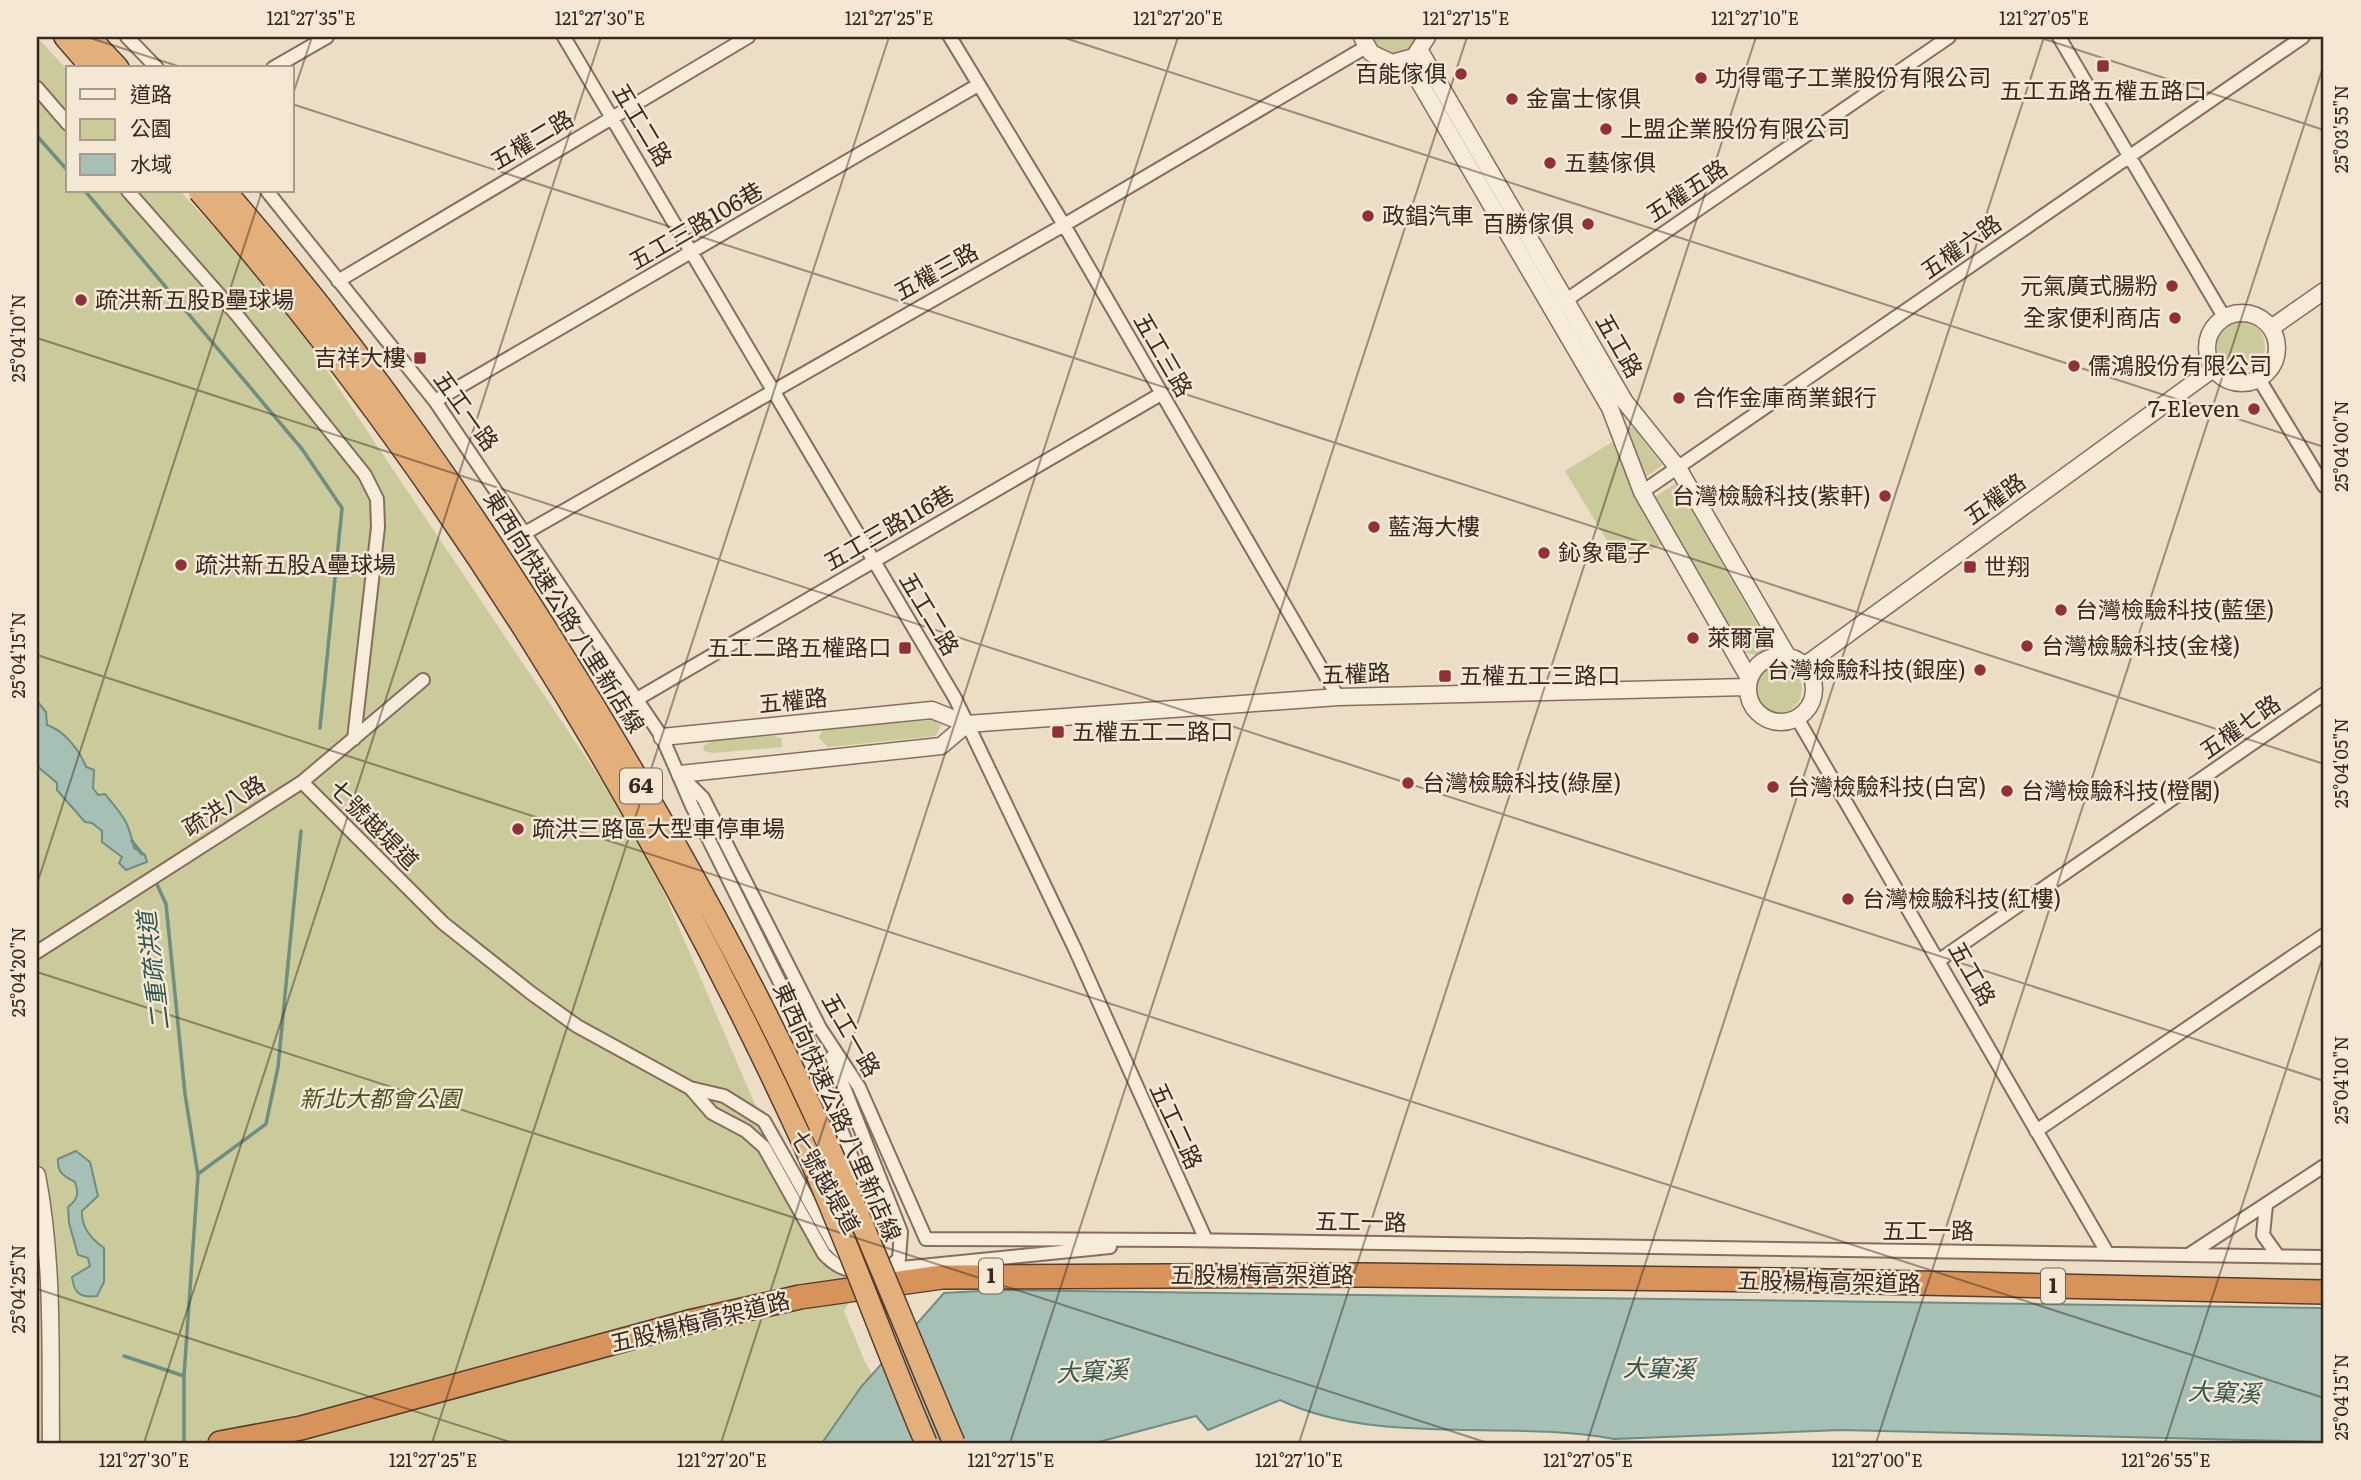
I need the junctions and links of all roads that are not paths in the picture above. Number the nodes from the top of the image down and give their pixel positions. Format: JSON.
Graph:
{"nodes":[{"id":1,"x":65,"y":37,"type":"edge"},
{"id":2,"x":89,"y":37,"type":"edge"},
{"id":3,"x":127,"y":37,"type":"edge"},
{"id":4,"x":327,"y":37,"type":"edge"},
{"id":5,"x":564,"y":37,"type":"edge"},
{"id":6,"x":748,"y":37,"type":"edge"},
{"id":7,"x":950,"y":37,"type":"edge"},
{"id":8,"x":1949,"y":37,"type":"edge"},
{"id":9,"x":2059,"y":37,"type":"edge"},
{"id":10,"x":2304,"y":37,"type":"edge"},
{"id":11,"x":1364,"y":42,"type":"edge"},
{"id":12,"x":1418,"y":50,"type":"edge"},
{"id":13,"x":90,"y":66,"type":"edge"},
{"id":14,"x":115,"y":66,"type":"edge"},
{"id":15,"x":155,"y":66,"type":"edge"},
{"id":16,"x":276,"y":66,"type":"edge"},
{"id":17,"x":978,"y":85,"type":"junction"},
{"id":18,"x":37,"y":88,"type":"edge"},
{"id":19,"x":613,"y":116,"type":"junction"},
{"id":20,"x":66,"y":122,"type":"edge"},
{"id":21,"x":2130,"y":156,"type":"junction"},
{"id":22,"x":129,"y":192,"type":"edge"},
{"id":23,"x":200,"y":192,"type":"edge"},
{"id":24,"x":226,"y":192,"type":"edge"},
{"id":25,"x":268,"y":192,"type":"edge"},
{"id":26,"x":1064,"y":225,"type":"junction"},
{"id":27,"x":693,"y":253,"type":"junction"},
{"id":28,"x":338,"y":281,"type":"junction"},
{"id":29,"x":2324,"y":291,"type":"edge"},
{"id":30,"x":1566,"y":299,"type":"junction"},
{"id":31,"x":1553,"y":309,"type":"junction"},
{"id":32,"x":2224,"y":317,"type":"junction"},
{"id":33,"x":2271,"y":328,"type":"junction"},
{"id":34,"x":2213,"y":369,"type":"junction"},
{"id":35,"x":2259,"y":379,"type":"junction"},
{"id":36,"x":774,"y":390,"type":"junction"},
{"id":37,"x":1161,"y":394,"type":"junction"},
{"id":38,"x":435,"y":401,"type":"junction"},
{"id":39,"x":1678,"y":468,"type":"junction"},
{"id":40,"x":2324,"y":486,"type":"edge"},
{"id":41,"x":1642,"y":492,"type":"junction"},
{"id":42,"x":525,"y":533,"type":"junction"},
{"id":43,"x":872,"y":562,"type":"junction"},
{"id":44,"x":1788,"y":657,"type":"junction"},
{"id":45,"x":1804,"y":666,"type":"junction"},
{"id":46,"x":423,"y":680,"type":"dead end"},
{"id":47,"x":1748,"y":682,"type":"junction"},
{"id":48,"x":2324,"y":694,"type":"edge"},
{"id":49,"x":1338,"y":697,"type":"junction"},
{"id":50,"x":637,"y":699,"type":"junction"},
{"id":51,"x":1797,"y":718,"type":"junction"},
{"id":52,"x":967,"y":724,"type":"junction"},
{"id":53,"x":662,"y":737,"type":"junction"},
{"id":54,"x":354,"y":739,"type":"junction"},
{"id":55,"x":680,"y":774,"type":"junction"},
{"id":56,"x":302,"y":782,"type":"junction"},
{"id":57,"x":2324,"y":935,"type":"edge"},
{"id":58,"x":37,"y":952,"type":"edge"},
{"id":59,"x":1938,"y":961,"type":"junction"},
{"id":60,"x":820,"y":1028,"type":"junction"},
{"id":61,"x":805,"y":1033,"type":"joint"},
{"id":62,"x":690,"y":1088,"type":"junction"},
{"id":63,"x":2036,"y":1130,"type":"junction"},
{"id":64,"x":2324,"y":1166,"type":"edge"},
{"id":65,"x":37,"y":1175,"type":"edge"},
{"id":66,"x":2266,"y":1205,"type":"junction"},
{"id":67,"x":1180,"y":1240,"type":"junction"},
{"id":68,"x":1206,"y":1240,"type":"junction"},
{"id":69,"x":2108,"y":1254,"type":"junction"},
{"id":70,"x":2189,"y":1254,"type":"junction"},
{"id":71,"x":2278,"y":1256,"type":"junction"},
{"id":72,"x":2324,"y":1257,"type":"edge"},
{"id":73,"x":887,"y":1269,"type":"junction"},
{"id":74,"x":2324,"y":1292,"type":"edge"},
{"id":75,"x":51,"y":1443,"type":"edge"},
{"id":76,"x":220,"y":1443,"type":"edge"},
{"id":77,"x":926,"y":1443,"type":"edge"},
{"id":78,"x":954,"y":1443,"type":"edge"}],
"edges":[{"from":1,"to":13,"type":"highway"},
{"from":2,"to":14,"type":"highway"},
{"from":3,"to":15,"type":"street"},
{"from":4,"to":16,"type":"street"},
{"from":5,"to":19,"type":"street","name":"五工二路"},
{"from":6,"to":19,"type":"street","name":"五權二路"},
{"from":7,"to":17,"type":"street","name":"五工三路"},
{"from":8,"to":30,"type":"street","name":"五權五路"},
{"from":9,"to":21,"type":"street"},
{"from":10,"to":21,"type":"street","name":"五權六路"},
{"from":11,"to":12,"type":"street"},
{"from":11,"to":26,"type":"street","name":"五權三路"},
{"from":12,"to":30,"type":"street","name":"五工路"},
{"from":12,"to":31,"type":"street","name":"五工路"},
{"from":17,"to":26,"type":"street","name":"五工三路"},
{"from":17,"to":27,"type":"street","name":"五工三路106巷"},
{"from":18,"to":20,"type":"street"},
{"from":19,"to":27,"type":"street","name":"五工二路"},
{"from":19,"to":28,"type":"street","name":"五權二路"},
{"from":21,"to":32,"type":"street"},
{"from":21,"to":39,"type":"street","name":"五權六路"},
{"from":22,"to":54,"type":"street"},
{"from":23,"to":77,"type":"highway","name":"東西向快速公路 八里新店線","number":"64","bridge":true},
{"from":24,"to":78,"type":"highway","name":"東西向快速公路 八里新店線","number":"64","bridge":true},
{"from":25,"to":28,"type":"street","name":"五工一路"},
{"from":26,"to":36,"type":"street","name":"五權三路"},
{"from":26,"to":37,"type":"street","name":"五工三路"},
{"from":27,"to":36,"type":"street","name":"五工二路"},
{"from":27,"to":38,"type":"street","name":"五工三路106巷"},
{"from":28,"to":38,"type":"street","name":"五工一路"},
{"from":29,"to":33,"type":"street"},
{"from":30,"to":31,"type":"street","name":"五權五路"},
{"from":30,"to":39,"type":"street","name":"五工路"},
{"from":31,"to":41,"type":"street","name":"五工路"},
{"from":32,"to":33,"type":"street"},
{"from":32,"to":34,"type":"street"},
{"from":33,"to":35,"type":"street"},
{"from":34,"to":35,"type":"street"},
{"from":34,"to":45,"type":"street","name":"五權路"},
{"from":35,"to":40,"type":"street"},
{"from":36,"to":42,"type":"street","name":"五權三路"},
{"from":36,"to":43,"type":"street","name":"五工二路"},
{"from":37,"to":43,"type":"street","name":"五工三路116巷"},
{"from":37,"to":49,"type":"street","name":"五工三路"},
{"from":38,"to":42,"type":"street","name":"五工一路"},
{"from":39,"to":41,"type":"street","name":"五權六路"},
{"from":39,"to":44,"type":"street","name":"五工路"},
{"from":41,"to":47,"type":"street","name":"五工路"},
{"from":42,"to":50,"type":"street","name":"五工一路"},
{"from":43,"to":50,"type":"street","name":"五工三路116巷"},
{"from":43,"to":52,"type":"street","name":"五工二路"},
{"from":44,"to":45,"type":"street"},
{"from":44,"to":47,"type":"street"},
{"from":45,"to":51,"type":"street"},
{"from":46,"to":54,"type":"street","name":"疏洪八路"},
{"from":47,"to":49,"type":"street","name":"五權路"},
{"from":47,"to":51,"type":"street"},
{"from":48,"to":59,"type":"street","name":"五權七路"},
{"from":49,"to":52,"type":"street","name":"五權路"},
{"from":50,"to":53,"type":"street","name":"五工一路"},
{"from":51,"to":59,"type":"street","name":"五工路"},
{"from":52,"to":53,"type":"street","name":"五權路"},
{"from":52,"to":55,"type":"street"},
{"from":52,"to":68,"type":"street","name":"五工二路"},
{"from":53,"to":55,"type":"street","name":"五工一路"},
{"from":54,"to":56,"type":"street","name":"疏洪八路"},
{"from":55,"to":60,"type":"street","name":"五工一路"},
{"from":55,"to":61,"type":"street","name":"五工一路"},
{"from":56,"to":58,"type":"street","name":"疏洪八路"},
{"from":56,"to":62,"type":"street","name":"七號越堤道"},
{"from":57,"to":63,"type":"street"},
{"from":59,"to":63,"type":"street","name":"五工路"},
{"from":60,"to":67,"type":"street","name":"五工一路"},
{"from":60,"to":73,"type":"street","name":"七號越堤道"},
{"from":61,"to":62,"type":"street","name":"七號越堤道"},
{"from":62,"to":73,"type":"street","name":"七號越堤道"},
{"from":63,"to":69,"type":"street","name":"五工路"},
{"from":64,"to":66,"type":"street"},
{"from":65,"to":75,"type":"street"},
{"from":66,"to":70,"type":"street"},
{"from":66,"to":71,"type":"street"},
{"from":67,"to":68,"type":"street","name":"五工一路"},
{"from":67,"to":73,"type":"street","name":"七號越堤道"},
{"from":68,"to":69,"type":"street","name":"五工一路"},
{"from":69,"to":70,"type":"street","name":"五工一路"},
{"from":70,"to":71,"type":"street","name":"五工一路"},
{"from":71,"to":72,"type":"street","name":"五工一路"},
{"from":74,"to":76,"type":"highway","name":"五股楊梅高架道路","number":"1","bridge":true}]}
